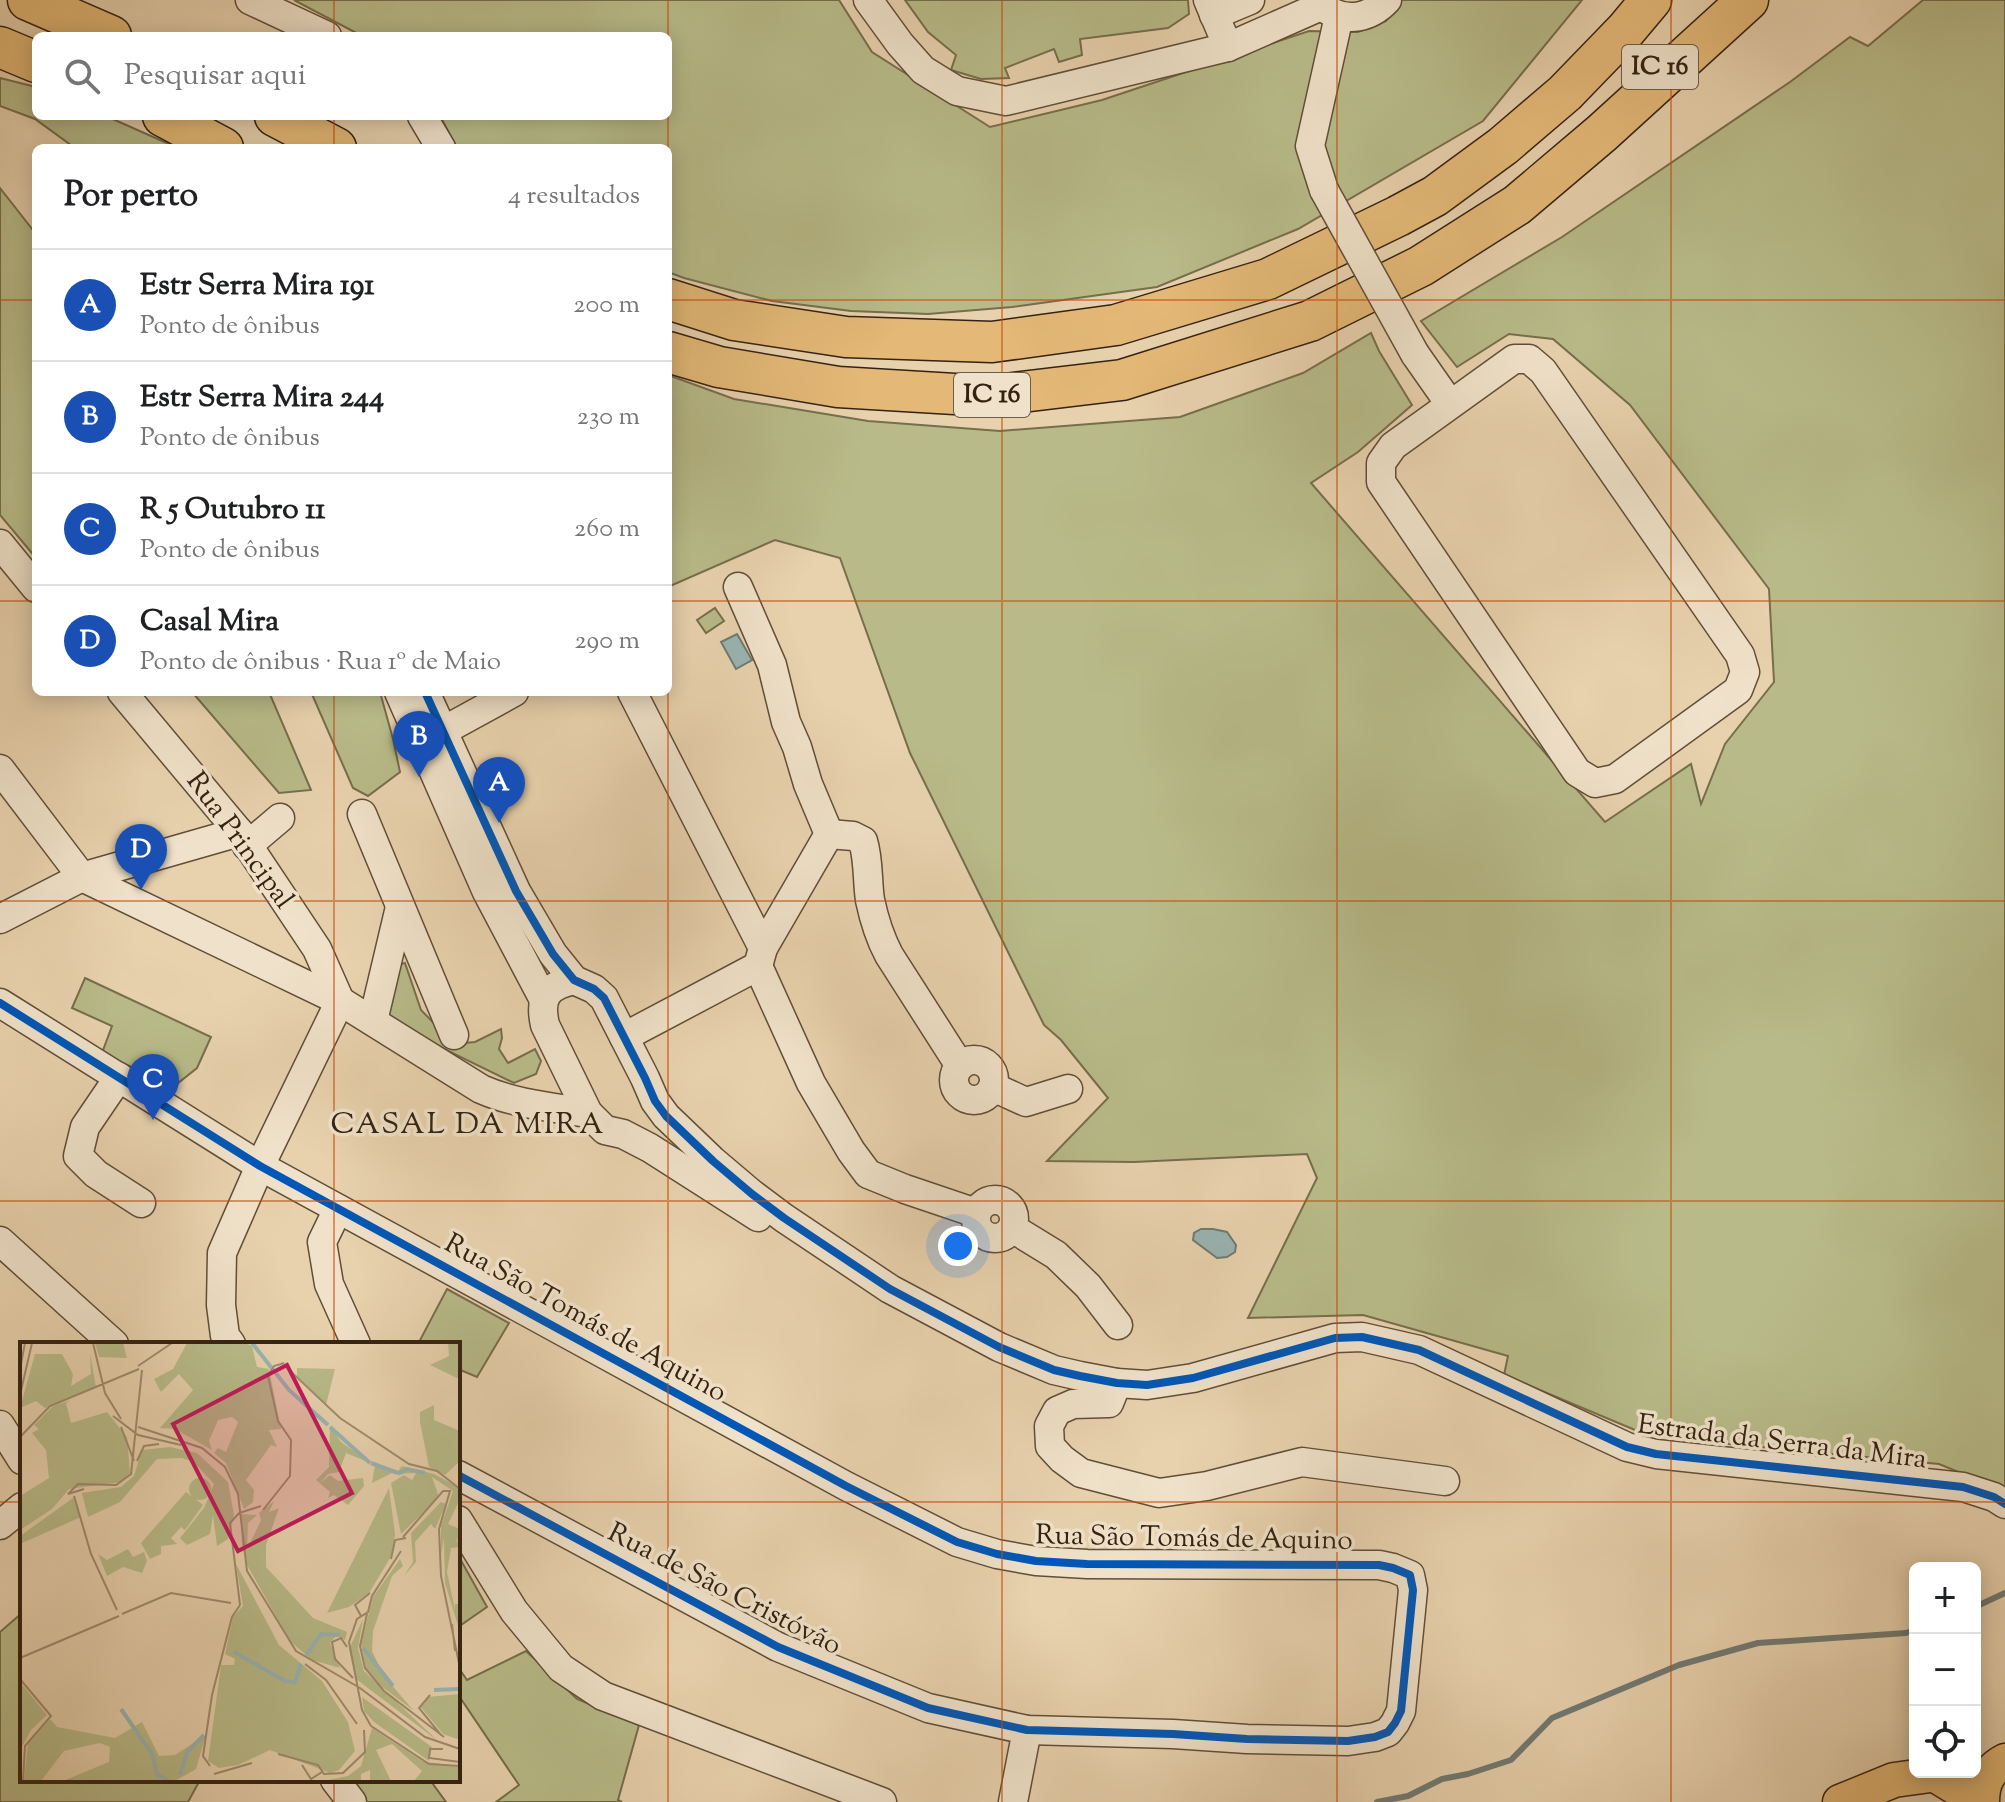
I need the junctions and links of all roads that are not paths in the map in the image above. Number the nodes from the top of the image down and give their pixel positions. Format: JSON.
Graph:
{"nodes":[{"id":1,"x":28,"y":0,"type":"edge"},
{"id":2,"x":250,"y":0,"type":"edge"},
{"id":3,"x":868,"y":0,"type":"edge"},
{"id":4,"x":1250,"y":0,"type":"edge"},
{"id":5,"x":1387,"y":0,"type":"edge"},
{"id":6,"x":1718,"y":0,"type":"edge"},
{"id":7,"x":1748,"y":0,"type":"edge"},
{"id":8,"x":1211,"y":7,"type":"edge"},
{"id":9,"x":1326,"y":7,"type":"edge"},
{"id":10,"x":1640,"y":10,"type":"edge"},
{"id":11,"x":102,"y":32,"type":"edge"},
{"id":12,"x":318,"y":32,"type":"edge"},
{"id":13,"x":0,"y":47,"type":"edge"},
{"id":14,"x":1228,"y":47,"type":"junction"},
{"id":15,"x":32,"y":60,"type":"edge"},
{"id":16,"x":170,"y":120,"type":"edge"},
{"id":17,"x":283,"y":120,"type":"edge"},
{"id":18,"x":424,"y":120,"type":"edge"},
{"id":19,"x":1602,"y":133,"type":"junction"},
{"id":20,"x":216,"y":144,"type":"edge"},
{"id":21,"x":328,"y":144,"type":"edge"},
{"id":22,"x":439,"y":144,"type":"edge"},
{"id":23,"x":672,"y":300,"type":"edge"},
{"id":24,"x":672,"y":353,"type":"edge"},
{"id":25,"x":1450,"y":404,"type":"junction"},
{"id":26,"x":0,"y":544,"type":"edge"},
{"id":27,"x":32,"y":583,"type":"edge"},
{"id":28,"x":738,"y":587,"type":"dead end"},
{"id":29,"x":125,"y":696,"type":"edge"},
{"id":30,"x":401,"y":696,"type":"edge"},
{"id":31,"x":427,"y":696,"type":"edge"},
{"id":32,"x":507,"y":696,"type":"edge"},
{"id":33,"x":634,"y":696,"type":"edge"},
{"id":34,"x":443,"y":731,"type":"junction"},
{"id":35,"x":0,"y":769,"type":"edge"},
{"id":36,"x":362,"y":814,"type":"dead end"},
{"id":37,"x":280,"y":818,"type":"dead end"},
{"id":38,"x":829,"y":834,"type":"junction"},
{"id":39,"x":243,"y":839,"type":"junction"},
{"id":40,"x":82,"y":877,"type":"junction"},
{"id":41,"x":400,"y":907,"type":"junction"},
{"id":42,"x":0,"y":919,"type":"edge"},
{"id":43,"x":760,"y":957,"type":"junction"},
{"id":44,"x":574,"y":980,"type":"junction"},
{"id":45,"x":543,"y":998,"type":"junction"},
{"id":46,"x":340,"y":1001,"type":"junction"},
{"id":47,"x":0,"y":1003,"type":"edge"},
{"id":48,"x":373,"y":1021,"type":"junction"},
{"id":49,"x":454,"y":1035,"type":"dead end"},
{"id":50,"x":624,"y":1037,"type":"junction"},
{"id":51,"x":561,"y":1057,"type":"junction"},
{"id":52,"x":119,"y":1077,"type":"junction"},
{"id":53,"x":1068,"y":1089,"type":"dead end"},
{"id":54,"x":501,"y":1097,"type":"junction"},
{"id":55,"x":655,"y":1101,"type":"junction"},
{"id":56,"x":588,"y":1113,"type":"junction"},
{"id":57,"x":623,"y":1134,"type":"junction"},
{"id":58,"x":260,"y":1166,"type":"junction"},
{"id":59,"x":141,"y":1203,"type":"dead end"},
{"id":60,"x":338,"y":1209,"type":"junction"},
{"id":61,"x":0,"y":1241,"type":"edge"},
{"id":62,"x":877,"y":1280,"type":"junction"},
{"id":63,"x":1118,"y":1325,"type":"dead end"},
{"id":64,"x":224,"y":1341,"type":"edge"},
{"id":65,"x":112,"y":1342,"type":"edge"},
{"id":66,"x":355,"y":1342,"type":"edge"},
{"id":67,"x":1117,"y":1383,"type":"junction"},
{"id":68,"x":0,"y":1425,"type":"edge"},
{"id":69,"x":20,"y":1457,"type":"edge"},
{"id":70,"x":460,"y":1476,"type":"edge"},
{"id":71,"x":1445,"y":1481,"type":"dead end"},
{"id":72,"x":2005,"y":1504,"type":"edge"},
{"id":73,"x":20,"y":1509,"type":"edge"},
{"id":74,"x":460,"y":1523,"type":"edge"},
{"id":75,"x":0,"y":1525,"type":"edge"},
{"id":76,"x":1027,"y":1730,"type":"junction"},
{"id":77,"x":1996,"y":1764,"type":"edge"},
{"id":78,"x":1909,"y":1778,"type":"edge"},
{"id":79,"x":1949,"y":1778,"type":"edge"},
{"id":80,"x":337,"y":1782,"type":"edge"},
{"id":81,"x":352,"y":1802,"type":"edge"},
{"id":82,"x":882,"y":1802,"type":"edge"},
{"id":83,"x":1013,"y":1802,"type":"edge"},
{"id":84,"x":1840,"y":1802,"type":"edge"},
{"id":85,"x":1981,"y":1802,"type":"edge"}],
"edges":[{"from":1,"to":11,"type":"highway"},
{"from":2,"to":12,"type":"street"},
{"from":3,"to":14,"type":"street"},
{"from":4,"to":8,"type":"street"},
{"from":5,"to":9,"type":"street"},
{"from":6,"to":19,"type":"highway","number":"IC 16"},
{"from":7,"to":19,"type":"highway"},
{"from":8,"to":14,"type":"street"},
{"from":9,"to":14,"type":"street"},
{"from":9,"to":25,"type":"street","bridge":true},
{"from":10,"to":23,"type":"highway","number":"IC 16"},
{"from":13,"to":15,"type":"highway"},
{"from":16,"to":20,"type":"highway"},
{"from":17,"to":21,"type":"highway"},
{"from":18,"to":22,"type":"street"},
{"from":19,"to":24,"type":"highway","number":"IC 16"},
{"from":25,"to":25,"type":"street"},
{"from":26,"to":27,"type":"street"},
{"from":28,"to":38,"type":"street"},
{"from":29,"to":39,"type":"street","name":"Rua Principal"},
{"from":30,"to":45,"type":"street"},
{"from":31,"to":34,"type":"street","name":"Estrada da Serra da Mira"},
{"from":32,"to":34,"type":"street"},
{"from":33,"to":43,"type":"street"},
{"from":34,"to":44,"type":"street","name":"Estrada da Serra da Mira"},
{"from":35,"to":40,"type":"street"},
{"from":36,"to":41,"type":"street"},
{"from":37,"to":39,"type":"street"},
{"from":38,"to":43,"type":"street"},
{"from":38,"to":53,"type":"street"},
{"from":39,"to":40,"type":"street"},
{"from":39,"to":46,"type":"street","name":"Rua Principal"},
{"from":40,"to":42,"type":"street"},
{"from":40,"to":46,"type":"street"},
{"from":41,"to":48,"type":"street"},
{"from":41,"to":49,"type":"street"},
{"from":43,"to":50,"type":"street"},
{"from":43,"to":63,"type":"street"},
{"from":44,"to":45,"type":"street"},
{"from":44,"to":50,"type":"street","name":"Estrada da Serra da Mira"},
{"from":45,"to":51,"type":"street"},
{"from":46,"to":48,"type":"street"},
{"from":46,"to":58,"type":"street"},
{"from":47,"to":52,"type":"street","name":"Rua São Tomás de Aquino"},
{"from":48,"to":54,"type":"street"},
{"from":50,"to":55,"type":"street","name":"Estrada da Serra da Mira"},
{"from":51,"to":54,"type":"street"},
{"from":51,"to":56,"type":"street"},
{"from":52,"to":58,"type":"street","name":"Rua São Tomás de Aquino"},
{"from":52,"to":59,"type":"street"},
{"from":54,"to":56,"type":"street"},
{"from":55,"to":57,"type":"street"},
{"from":55,"to":62,"type":"street","name":"Estrada da Serra da Mira"},
{"from":56,"to":57,"type":"street","name":"Estrada da Serra da Mira"},
{"from":57,"to":62,"type":"street","name":"Estrada da Serra da Mira"},
{"from":58,"to":60,"type":"street","name":"Rua São Tomás de Aquino"},
{"from":58,"to":64,"type":"street"},
{"from":60,"to":66,"type":"street"},
{"from":60,"to":76,"type":"street","name":"Rua São Tomás de Aquino"},
{"from":61,"to":65,"type":"street"},
{"from":62,"to":67,"type":"street","name":"Estrada da Serra da Mira"},
{"from":67,"to":71,"type":"street"},
{"from":67,"to":72,"type":"street","name":"Estrada da Serra da Mira"},
{"from":68,"to":69,"type":"street"},
{"from":70,"to":76,"type":"street","name":"Rua de São Cristóvão"},
{"from":73,"to":75,"type":"street"},
{"from":74,"to":82,"type":"street"},
{"from":76,"to":83,"type":"street"},
{"from":77,"to":85,"type":"main road"},
{"from":78,"to":84,"type":"main road"},
{"from":79,"to":85,"type":"main road"},
{"from":80,"to":81,"type":"street"}]}
